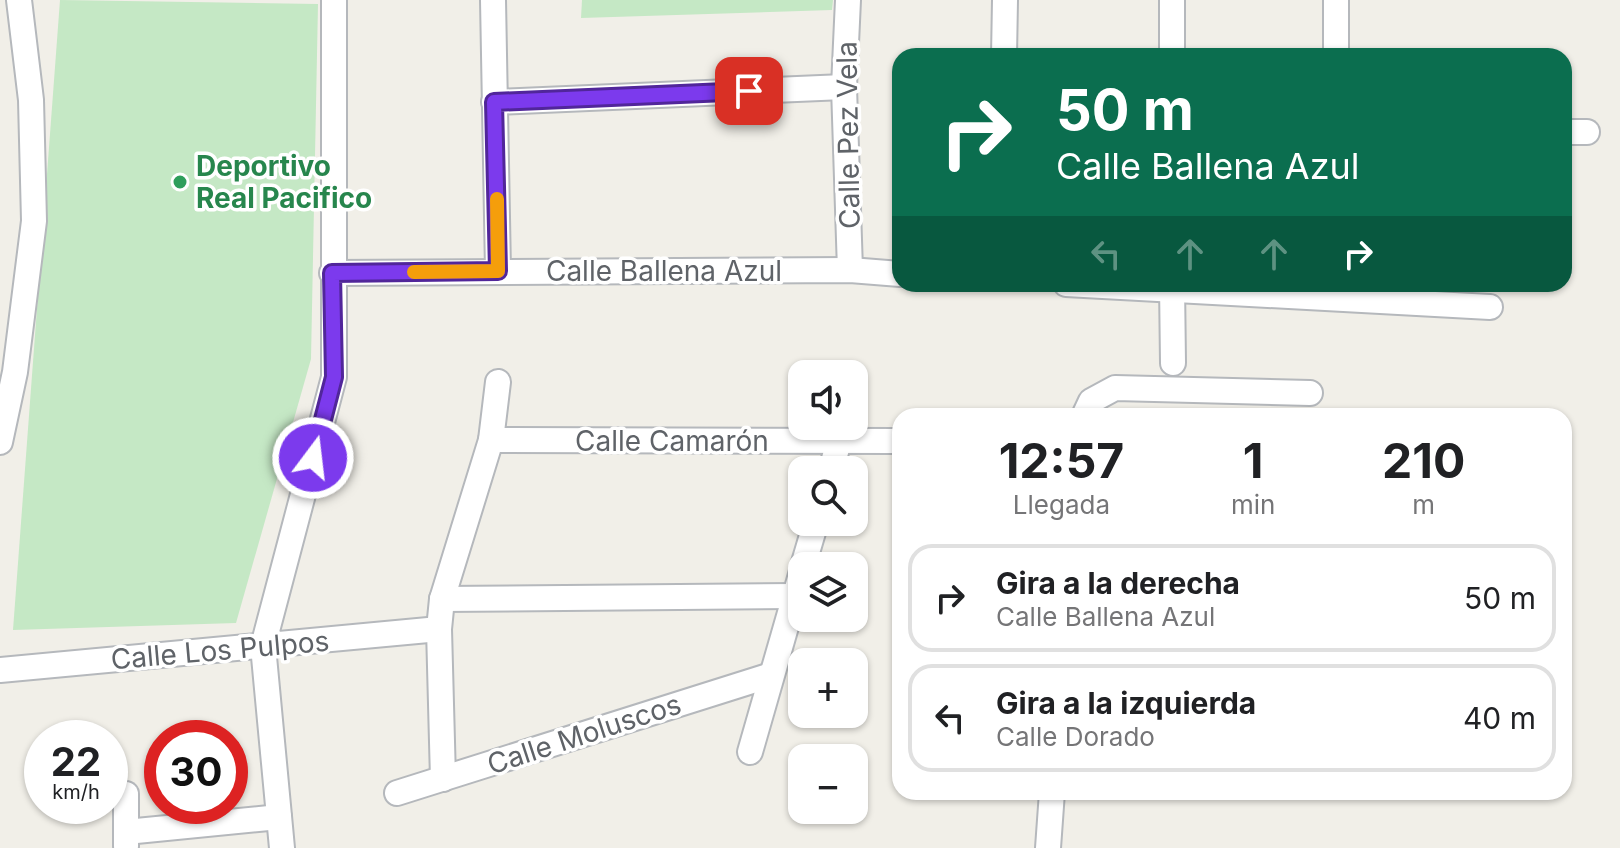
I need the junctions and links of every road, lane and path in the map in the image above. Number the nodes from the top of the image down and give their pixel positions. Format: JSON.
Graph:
{"nodes":[{"id":1,"x":19,"y":0,"type":"edge"},
{"id":2,"x":334,"y":0,"type":"edge"},
{"id":3,"x":493,"y":0,"type":"edge"},
{"id":4,"x":848,"y":0,"type":"edge"},
{"id":5,"x":1005,"y":0,"type":"edge"},
{"id":6,"x":1172,"y":0,"type":"edge"},
{"id":7,"x":1336,"y":0,"type":"edge"},
{"id":8,"x":1004,"y":48,"type":"edge"},
{"id":9,"x":1172,"y":48,"type":"edge"},
{"id":10,"x":1336,"y":48,"type":"edge"},
{"id":11,"x":844,"y":87,"type":"junction"},
{"id":12,"x":494,"y":102,"type":"junction"},
{"id":13,"x":850,"y":270,"type":"junction"},
{"id":14,"x":498,"y":271,"type":"junction"},
{"id":15,"x":332,"y":273,"type":"junction"},
{"id":16,"x":892,"y":273,"type":"edge"},
{"id":17,"x":1172,"y":292,"type":"edge"},
{"id":18,"x":1353,"y":292,"type":"edge"},
{"id":19,"x":1490,"y":307,"type":"dead end"},
{"id":20,"x":1173,"y":363,"type":"dead end"},
{"id":21,"x":498,"y":382,"type":"dead end"},
{"id":22,"x":1310,"y":393,"type":"dead end"},
{"id":23,"x":1088,"y":408,"type":"edge"},
{"id":24,"x":491,"y":440,"type":"junction"},
{"id":25,"x":839,"y":441,"type":"junction"},
{"id":26,"x":892,"y":441,"type":"edge"},
{"id":27,"x":0,"y":442,"type":"edge"},
{"id":28,"x":835,"y":456,"type":"edge"},
{"id":29,"x":788,"y":596,"type":"edge"},
{"id":30,"x":442,"y":599,"type":"junction"},
{"id":31,"x":788,"y":619,"type":"edge"},
{"id":32,"x":439,"y":629,"type":"junction"},
{"id":33,"x":263,"y":646,"type":"junction"},
{"id":34,"x":0,"y":670,"type":"edge"},
{"id":35,"x":771,"y":675,"type":"junction"},
{"id":36,"x":750,"y":752,"type":"dead end"},
{"id":37,"x":443,"y":779,"type":"junction"},
{"id":38,"x":397,"y":793,"type":"dead end"},
{"id":39,"x":1051,"y":800,"type":"edge"},
{"id":40,"x":279,"y":817,"type":"junction"},
{"id":41,"x":126,"y":840,"type":"edge"},
{"id":42,"x":282,"y":848,"type":"edge"},
{"id":43,"x":1048,"y":848,"type":"edge"}],
"edges":[{"from":1,"to":27,"type":"street"},
{"from":2,"to":15,"type":"street"},
{"from":3,"to":12,"type":"street"},
{"from":4,"to":11,"type":"street","name":"Calle Pez Vela"},
{"from":5,"to":8,"type":"street"},
{"from":6,"to":9,"type":"street"},
{"from":7,"to":10,"type":"street"},
{"from":11,"to":12,"type":"street"},
{"from":11,"to":13,"type":"street","name":"Calle Pez Vela"},
{"from":12,"to":14,"type":"street"},
{"from":13,"to":14,"type":"street","name":"Calle Ballena Azul"},
{"from":13,"to":16,"type":"street","name":"Calle Ballena Azul"},
{"from":14,"to":15,"type":"street","name":"Calle Ballena Azul"},
{"from":15,"to":33,"type":"street"},
{"from":17,"to":20,"type":"street"},
{"from":18,"to":19,"type":"street"},
{"from":21,"to":24,"type":"street"},
{"from":22,"to":23,"type":"street"},
{"from":24,"to":25,"type":"street","name":"Calle Camarón"},
{"from":24,"to":30,"type":"street"},
{"from":25,"to":26,"type":"street","name":"Calle Camarón"},
{"from":25,"to":28,"type":"street"},
{"from":29,"to":30,"type":"street"},
{"from":30,"to":32,"type":"street"},
{"from":31,"to":35,"type":"street"},
{"from":32,"to":33,"type":"street","name":"Calle Los Pulpos"},
{"from":32,"to":37,"type":"street"},
{"from":33,"to":34,"type":"street","name":"Calle Los Pulpos"},
{"from":33,"to":40,"type":"street"},
{"from":35,"to":36,"type":"street"},
{"from":35,"to":37,"type":"street","name":"Calle Moluscos"},
{"from":37,"to":38,"type":"street","name":"Calle Moluscos"},
{"from":39,"to":43,"type":"street"},
{"from":40,"to":41,"type":"street"},
{"from":40,"to":42,"type":"street"}]}
